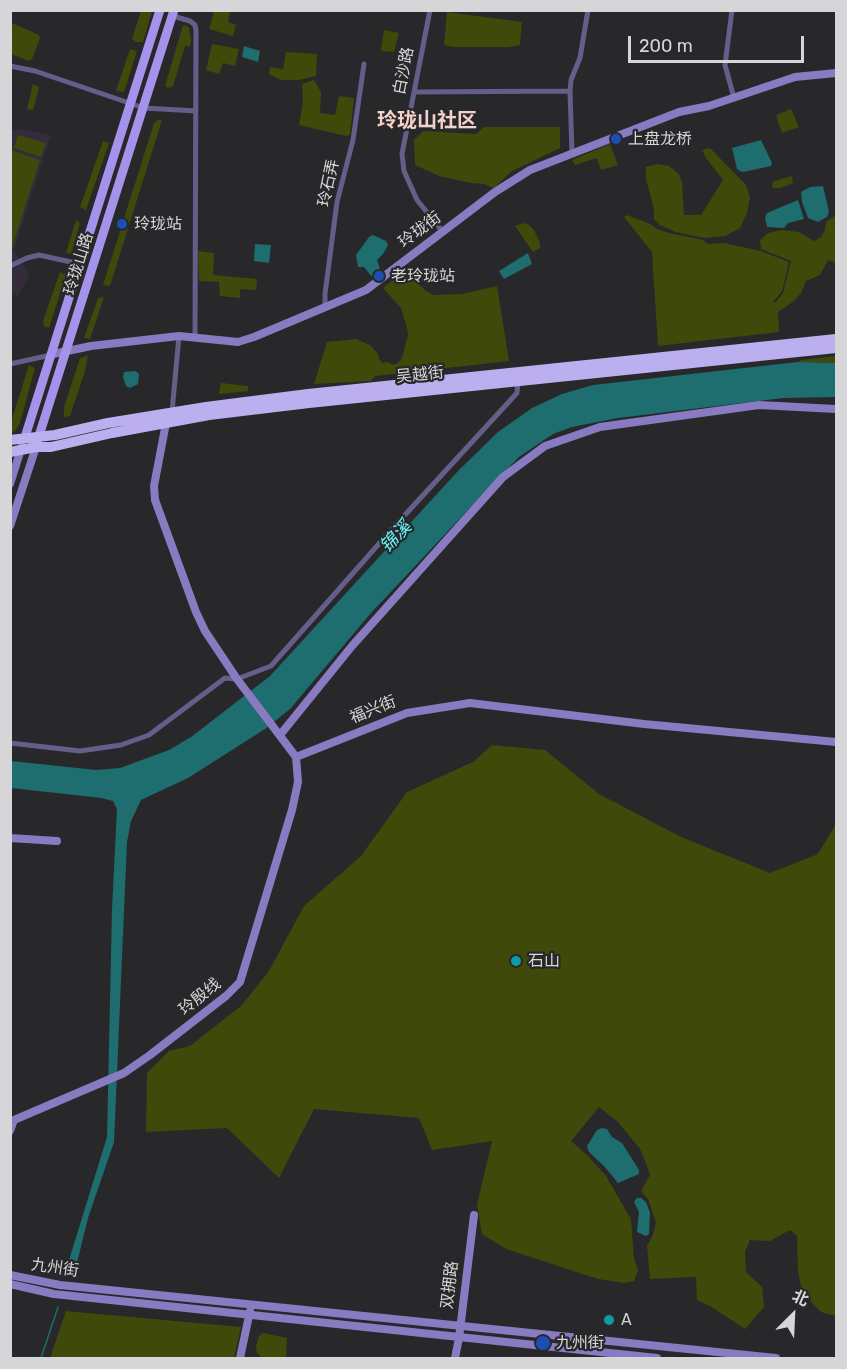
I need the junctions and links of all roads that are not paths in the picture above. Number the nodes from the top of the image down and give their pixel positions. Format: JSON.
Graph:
{"nodes":[{"id":1,"x":160,"y":10,"type":"edge"},
{"id":2,"x":430,"y":10,"type":"edge"},
{"id":3,"x":588,"y":10,"type":"edge"},
{"id":4,"x":732,"y":10,"type":"edge"},
{"id":5,"x":174,"y":13,"type":"edge"},
{"id":6,"x":364,"y":64,"type":"dead end"},
{"id":7,"x":10,"y":66,"type":"edge"},
{"id":8,"x":837,"y":73,"type":"edge"},
{"id":9,"x":570,"y":91,"type":"junction"},
{"id":10,"x":414,"y":92,"type":"junction"},
{"id":11,"x":734,"y":98,"type":"junction"},
{"id":12,"x":131,"y":103,"type":"junction"},
{"id":13,"x":144,"y":108,"type":"junction"},
{"id":14,"x":196,"y":111,"type":"junction"},
{"id":15,"x":572,"y":153,"type":"junction"},
{"id":16,"x":443,"y":232,"type":"junction"},
{"id":17,"x":81,"y":264,"type":"junction"},
{"id":18,"x":10,"y":266,"type":"edge"},
{"id":19,"x":325,"y":308,"type":"junction"},
{"id":20,"x":179,"y":336,"type":"junction"},
{"id":21,"x":195,"y":338,"type":"junction"},
{"id":22,"x":837,"y":339,"type":"edge"},
{"id":23,"x":837,"y":348,"type":"edge"},
{"id":24,"x":68,"y":351,"type":"junction"},
{"id":25,"x":52,"y":354,"type":"junction"},
{"id":26,"x":10,"y":364,"type":"edge"},
{"id":27,"x":518,"y":380,"type":"junction"},
{"id":28,"x":837,"y":409,"type":"edge"},
{"id":29,"x":172,"y":413,"type":"junction"},
{"id":30,"x":166,"y":423,"type":"junction"},
{"id":31,"x":25,"y":437,"type":"junction"},
{"id":32,"x":10,"y":440,"type":"edge"},
{"id":33,"x":37,"y":441,"type":"junction"},
{"id":34,"x":16,"y":451,"type":"edge"},
{"id":35,"x":10,"y":484,"type":"edge"},
{"id":36,"x":10,"y":526,"type":"edge"},
{"id":37,"x":237,"y":679,"type":"junction"},
{"id":38,"x":280,"y":735,"type":"junction"},
{"id":39,"x":837,"y":742,"type":"edge"},
{"id":40,"x":10,"y":743,"type":"edge"},
{"id":41,"x":296,"y":757,"type":"junction"},
{"id":42,"x":10,"y":838,"type":"edge"},
{"id":43,"x":57,"y":841,"type":"dead end"},
{"id":44,"x":10,"y":1131,"type":"edge"},
{"id":45,"x":474,"y":1215,"type":"dead end"},
{"id":46,"x":10,"y":1275,"type":"edge"},
{"id":47,"x":10,"y":1284,"type":"edge"},
{"id":48,"x":251,"y":1304,"type":"junction"},
{"id":49,"x":249,"y":1315,"type":"junction"},
{"id":50,"x":460,"y":1325,"type":"junction"},
{"id":51,"x":459,"y":1338,"type":"junction"},
{"id":52,"x":633,"y":1342,"type":"junction"},
{"id":53,"x":631,"y":1357,"type":"edge"},
{"id":54,"x":240,"y":1359,"type":"edge"},
{"id":55,"x":455,"y":1359,"type":"edge"},
{"id":56,"x":657,"y":1359,"type":"edge"},
{"id":57,"x":776,"y":1359,"type":"edge"}],
"edges":[{"from":1,"to":12,"type":"main road","name":"玲珑山路"},
{"from":2,"to":10,"type":"street","name":"白沙路"},
{"from":3,"to":9,"type":"street"},
{"from":4,"to":11,"type":"street"},
{"from":5,"to":13,"type":"main road","name":"玲珑山路"},
{"from":5,"to":14,"type":"street"},
{"from":6,"to":19,"type":"street","name":"玲石弄"},
{"from":7,"to":12,"type":"street"},
{"from":8,"to":11,"type":"street","name":"玲珑街"},
{"from":9,"to":10,"type":"street"},
{"from":9,"to":15,"type":"street"},
{"from":10,"to":16,"type":"street","name":"白沙路"},
{"from":11,"to":15,"type":"street","name":"玲珑街"},
{"from":12,"to":13,"type":"street"},
{"from":12,"to":17,"type":"main road","name":"玲珑山路"},
{"from":13,"to":14,"type":"street"},
{"from":13,"to":24,"type":"main road","name":"玲珑山路"},
{"from":14,"to":21,"type":"street"},
{"from":15,"to":16,"type":"street","name":"玲珑街"},
{"from":16,"to":19,"type":"street","name":"玲珑街"},
{"from":17,"to":18,"type":"street"},
{"from":17,"to":25,"type":"main road","name":"玲珑山路"},
{"from":19,"to":21,"type":"street","name":"玲珑街"},
{"from":20,"to":21,"type":"street","name":"玲珑街"},
{"from":20,"to":24,"type":"street","name":"玲珑街"},
{"from":20,"to":29,"type":"street"},
{"from":22,"to":29,"type":"highway","name":"吴越街"},
{"from":23,"to":27,"type":"highway","name":"吴越街"},
{"from":24,"to":25,"type":"street","name":"玲珑街"},
{"from":24,"to":33,"type":"main road","name":"玲珑山路"},
{"from":25,"to":26,"type":"street","name":"玲珑街"},
{"from":25,"to":31,"type":"main road","name":"玲珑山路"},
{"from":27,"to":30,"type":"highway","name":"吴越街"},
{"from":27,"to":37,"type":"street"},
{"from":28,"to":38,"type":"street"},
{"from":29,"to":33,"type":"highway","name":"吴越街"},
{"from":30,"to":33,"type":"highway","name":"吴越街"},
{"from":30,"to":37,"type":"street"},
{"from":31,"to":32,"type":"highway","name":"吴越街"},
{"from":31,"to":33,"type":"highway","name":"吴越街"},
{"from":31,"to":34,"type":"street","name":"玲珑山路"},
{"from":33,"to":34,"type":"highway","name":"吴越街"},
{"from":33,"to":36,"type":"street","name":"玲珑山路"},
{"from":34,"to":35,"type":"street","name":"玲珑山路"},
{"from":37,"to":38,"type":"street"},
{"from":37,"to":40,"type":"street"},
{"from":38,"to":41,"type":"street"},
{"from":39,"to":41,"type":"street","name":"福兴街"},
{"from":41,"to":44,"type":"street","name":"玲殷线"},
{"from":42,"to":43,"type":"street"},
{"from":45,"to":50,"type":"street","name":"双拥路"},
{"from":46,"to":48,"type":"street","name":"九州街"},
{"from":47,"to":49,"type":"street","name":"九州街"},
{"from":48,"to":49,"type":"street"},
{"from":48,"to":50,"type":"street","name":"九州街"},
{"from":49,"to":51,"type":"street","name":"九州街"},
{"from":49,"to":54,"type":"street"},
{"from":50,"to":51,"type":"street","name":"双拥路"},
{"from":50,"to":52,"type":"street","name":"九州街"},
{"from":51,"to":53,"type":"street","name":"九州街"},
{"from":51,"to":55,"type":"street","name":"双拥路"},
{"from":52,"to":53,"type":"street"},
{"from":52,"to":57,"type":"street","name":"九州街"},
{"from":53,"to":56,"type":"street","name":"九州街"}]}
